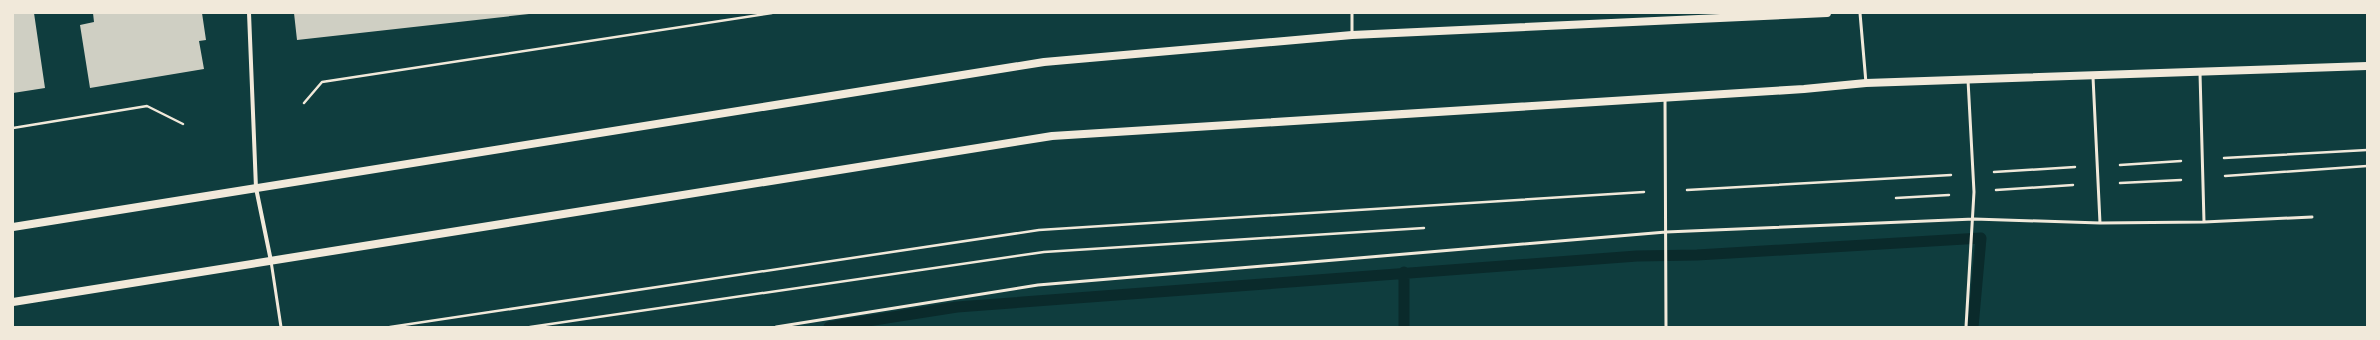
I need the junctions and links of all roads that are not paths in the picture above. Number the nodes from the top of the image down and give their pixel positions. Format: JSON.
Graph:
{"nodes":[{"id":1,"x":249,"y":13,"type":"edge"},
{"id":2,"x":1352,"y":13,"type":"edge"},
{"id":3,"x":1827,"y":13,"type":"edge"},
{"id":4,"x":1860,"y":13,"type":"edge"},
{"id":5,"x":1352,"y":34,"type":"junction"},
{"id":6,"x":2367,"y":66,"type":"edge"},
{"id":7,"x":2200,"y":72,"type":"junction"},
{"id":8,"x":2093,"y":75,"type":"junction"},
{"id":9,"x":1968,"y":80,"type":"junction"},
{"id":10,"x":1866,"y":83,"type":"junction"},
{"id":11,"x":1665,"y":96,"type":"junction"},
{"id":12,"x":256,"y":188,"type":"junction"},
{"id":13,"x":2312,"y":217,"type":"dead end"},
{"id":14,"x":1974,"y":219,"type":"junction"},
{"id":15,"x":2204,"y":222,"type":"junction"},
{"id":16,"x":2100,"y":223,"type":"junction"},
{"id":17,"x":13,"y":226,"type":"edge"},
{"id":18,"x":1666,"y":232,"type":"junction"},
{"id":19,"x":271,"y":261,"type":"junction"},
{"id":20,"x":13,"y":302,"type":"edge"},
{"id":21,"x":281,"y":327,"type":"edge"},
{"id":22,"x":776,"y":327,"type":"edge"},
{"id":23,"x":1666,"y":327,"type":"edge"},
{"id":24,"x":1966,"y":327,"type":"edge"}],
"edges":[{"from":1,"to":12,"type":"street"},
{"from":2,"to":5,"type":"lane"},
{"from":3,"to":5,"type":"main road"},
{"from":4,"to":10,"type":"lane"},
{"from":5,"to":12,"type":"main road"},
{"from":6,"to":7,"type":"main road"},
{"from":7,"to":8,"type":"main road"},
{"from":7,"to":15,"type":"lane"},
{"from":8,"to":9,"type":"main road"},
{"from":8,"to":16,"type":"lane"},
{"from":9,"to":10,"type":"main road"},
{"from":9,"to":14,"type":"lane"},
{"from":10,"to":11,"type":"main road"},
{"from":11,"to":18,"type":"lane"},
{"from":11,"to":19,"type":"main road"},
{"from":12,"to":17,"type":"main road"},
{"from":12,"to":19,"type":"street"},
{"from":13,"to":15,"type":"lane"},
{"from":14,"to":16,"type":"lane"},
{"from":14,"to":18,"type":"lane"},
{"from":14,"to":24,"type":"lane"},
{"from":15,"to":16,"type":"lane"},
{"from":18,"to":22,"type":"lane"},
{"from":18,"to":23,"type":"lane"},
{"from":19,"to":20,"type":"main road"},
{"from":19,"to":21,"type":"lane"}]}
